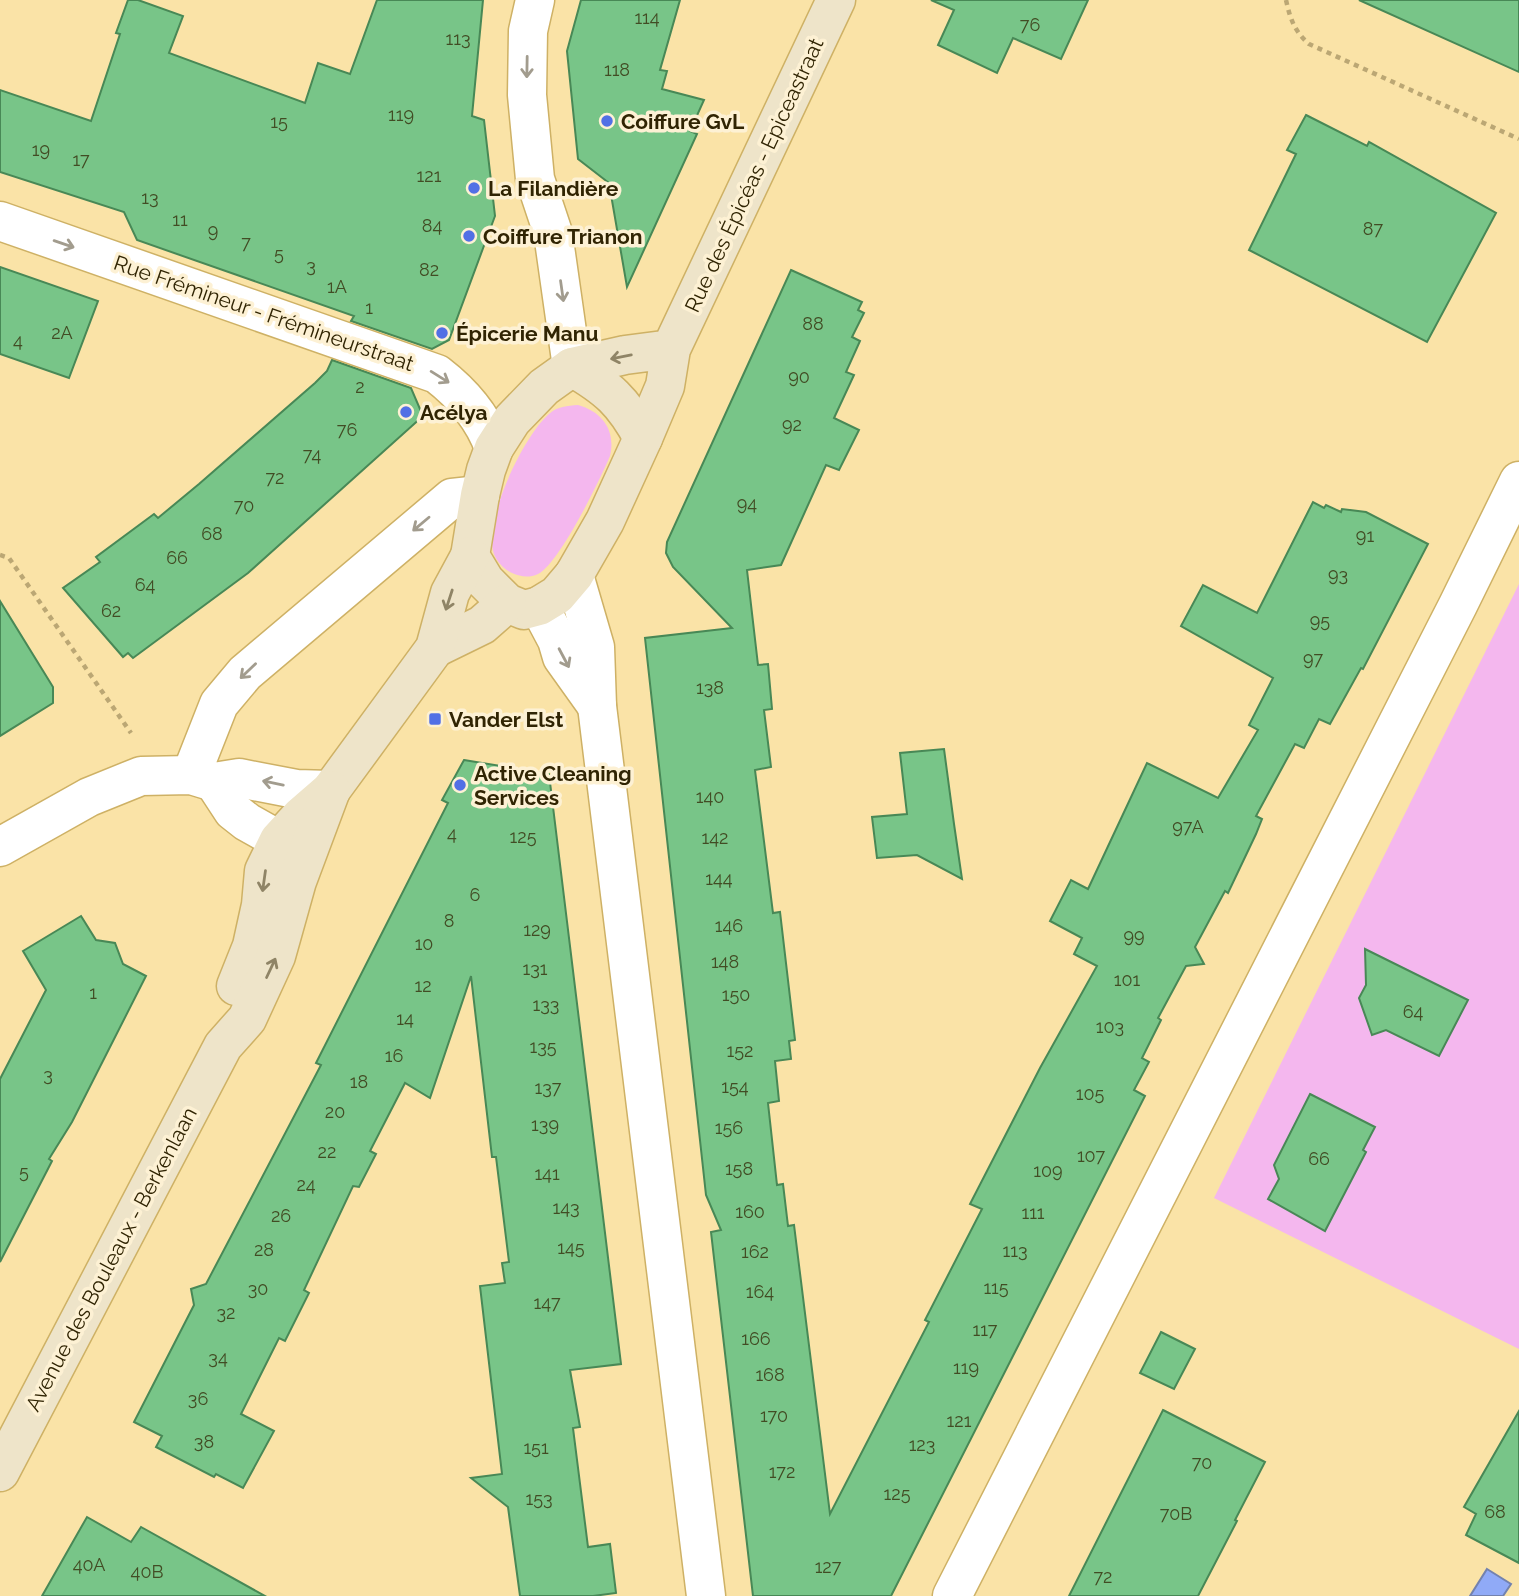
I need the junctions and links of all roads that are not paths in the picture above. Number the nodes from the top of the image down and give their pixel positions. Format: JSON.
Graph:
{"nodes":[{"id":1,"x":535,"y":0,"type":"edge"},
{"id":2,"x":836,"y":0,"type":"edge"},
{"id":3,"x":0,"y":221,"type":"edge"},
{"id":4,"x":671,"y":349,"type":"junction"},
{"id":5,"x":572,"y":367,"type":"junction"},
{"id":6,"x":643,"y":438,"type":"junction"},
{"id":7,"x":494,"y":448,"type":"junction"},
{"id":8,"x":1519,"y":481,"type":"edge"},
{"id":9,"x":480,"y":495,"type":"junction"},
{"id":10,"x":470,"y":555,"type":"junction"},
{"id":11,"x":574,"y":575,"type":"junction"},
{"id":12,"x":523,"y":605,"type":"junction"},
{"id":13,"x":436,"y":648,"type":"junction"},
{"id":14,"x":597,"y":706,"type":"junction"},
{"id":15,"x":202,"y":778,"type":"junction"},
{"id":16,"x":331,"y":790,"type":"junction"},
{"id":17,"x":295,"y":840,"type":"junction"},
{"id":18,"x":0,"y":847,"type":"edge"},
{"id":19,"x":0,"y":1472,"type":"edge"},
{"id":20,"x":706,"y":1596,"type":"edge"},
{"id":21,"x":952,"y":1596,"type":"edge"}],
"edges":[{"from":1,"to":5,"type":"street","one_way":true},
{"from":2,"to":4,"type":"street","name":"Rue des Épicéas - Epiceastraat"},
{"from":3,"to":7,"type":"street","name":"Rue Frémineur - Frémineurstraat","one_way":true},
{"from":4,"to":5,"type":"street","one_way":true},
{"from":4,"to":6,"type":"street","name":"Rue des Épicéas - Epiceastraat"},
{"from":5,"to":6,"type":"street"},
{"from":5,"to":7,"type":"street"},
{"from":6,"to":11,"type":"street","name":"Rue des Épicéas - Epiceastraat"},
{"from":7,"to":9,"type":"street"},
{"from":8,"to":21,"type":"street"},
{"from":9,"to":10,"type":"street"},
{"from":9,"to":15,"type":"street","one_way":true},
{"from":10,"to":12,"type":"street"},
{"from":10,"to":13,"type":"street","name":"Avenue des Bouleaux - Berkenlaan","one_way":true},
{"from":11,"to":12,"type":"street","name":"Rue des Épicéas - Epiceastraat"},
{"from":11,"to":14,"type":"street"},
{"from":12,"to":13,"type":"street","name":"Avenue des Bouleaux - Berkenlaan"},
{"from":12,"to":14,"type":"street","one_way":true},
{"from":13,"to":16,"type":"street","name":"Avenue des Bouleaux - Berkenlaan"},
{"from":14,"to":20,"type":"street"},
{"from":16,"to":15,"type":"street","one_way":true},
{"from":15,"to":17,"type":"street"},
{"from":15,"to":18,"type":"street"},
{"from":16,"to":17,"type":"street","name":"Avenue des Bouleaux - Berkenlaan"},
{"from":17,"to":19,"type":"street","name":"Avenue des Bouleaux - Berkenlaan"}]}
